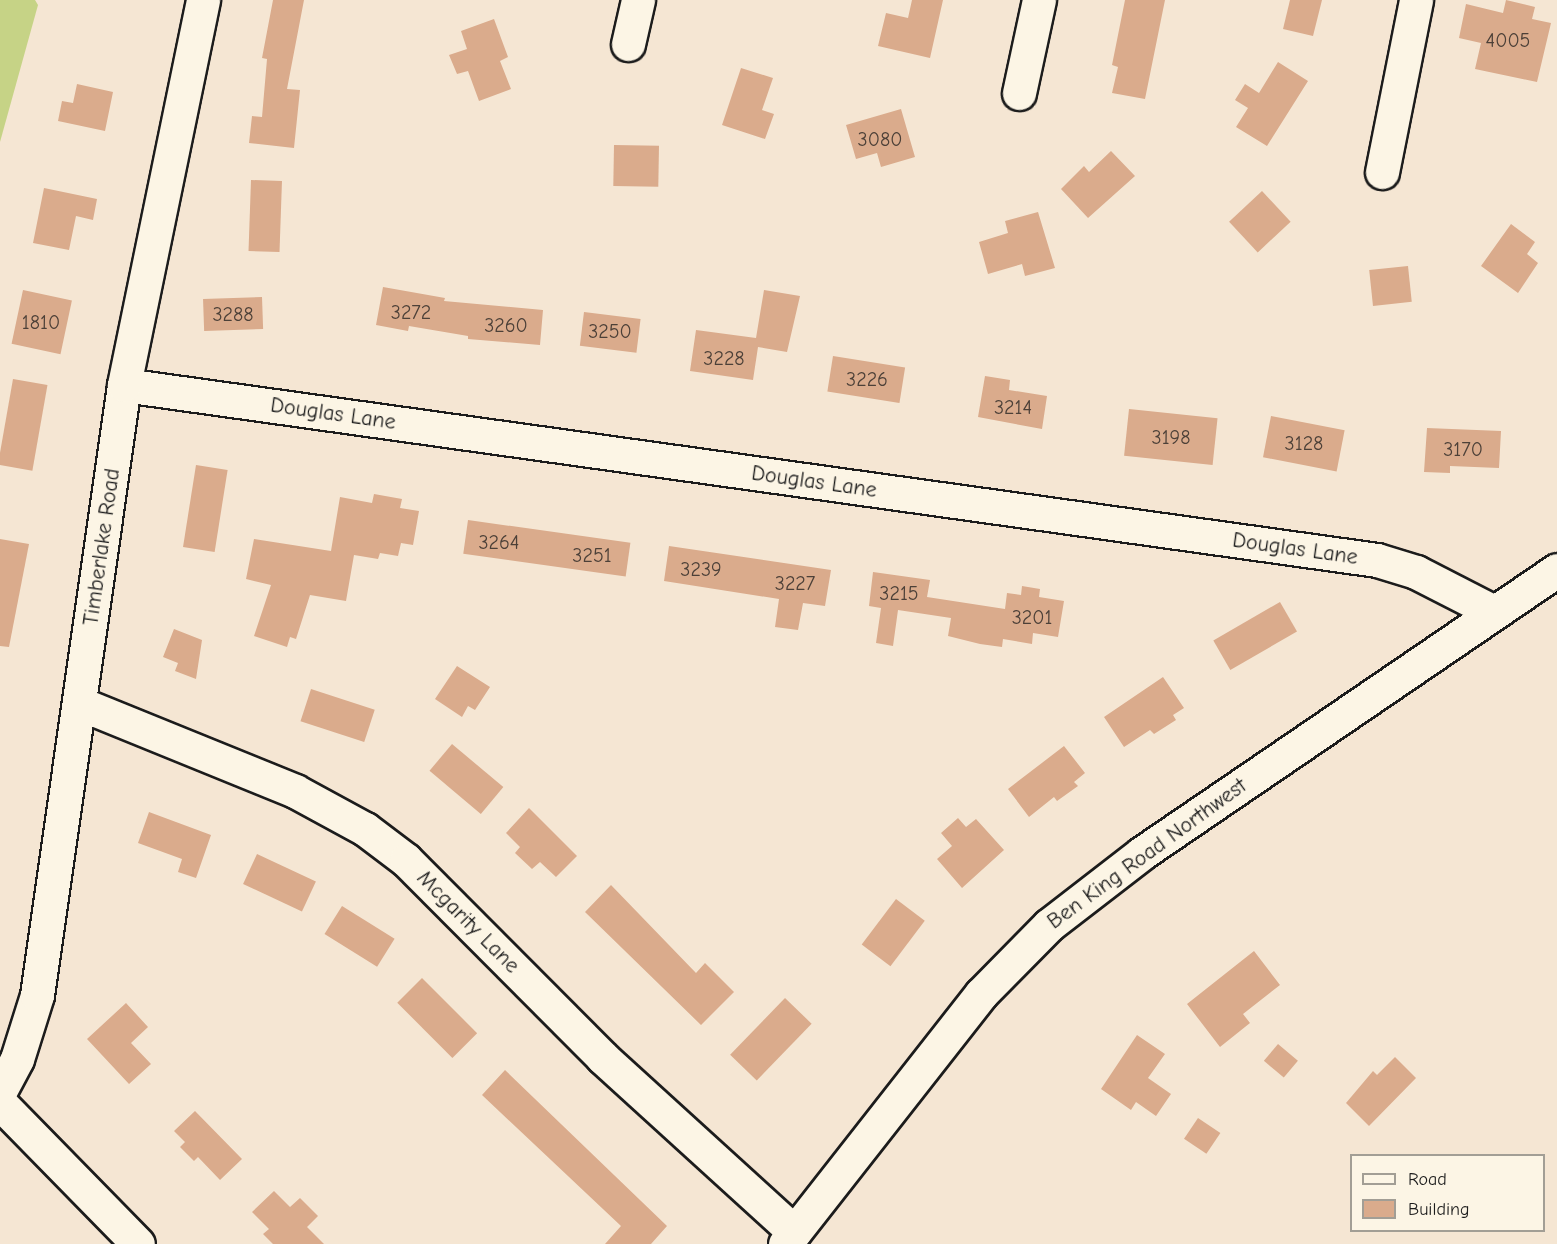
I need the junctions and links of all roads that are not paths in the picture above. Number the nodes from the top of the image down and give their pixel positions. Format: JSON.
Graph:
{"nodes":[{"id":1,"x":203,"y":0,"type":"edge"},
{"id":2,"x":638,"y":0,"type":"edge"},
{"id":3,"x":1040,"y":0,"type":"edge"},
{"id":4,"x":1416,"y":0,"type":"edge"},
{"id":5,"x":628,"y":44,"type":"dead end"},
{"id":6,"x":1019,"y":93,"type":"dead end"},
{"id":7,"x":1382,"y":172,"type":"dead end"},
{"id":8,"x":124,"y":385,"type":"junction"},
{"id":9,"x":1557,"y":570,"type":"edge"},
{"id":10,"x":1494,"y":612,"type":"junction"},
{"id":11,"x":81,"y":704,"type":"junction"},
{"id":12,"x":0,"y":1091,"type":"edge"},
{"id":13,"x":0,"y":1103,"type":"edge"},
{"id":14,"x":789,"y":1238,"type":"edge"},
{"id":15,"x":138,"y":1244,"type":"edge"}],
"edges":[{"from":1,"to":8,"type":"street","name":"Timberlake Road"},
{"from":2,"to":5,"type":"street"},
{"from":3,"to":6,"type":"street"},
{"from":4,"to":7,"type":"street"},
{"from":8,"to":10,"type":"street","name":"Douglas Lane"},
{"from":8,"to":11,"type":"street","name":"Timberlake Road"},
{"from":9,"to":10,"type":"street","name":"Ben King Road Northwest"},
{"from":10,"to":14,"type":"street","name":"Ben King Road Northwest"},
{"from":11,"to":12,"type":"street","name":"Timberlake Road"},
{"from":11,"to":14,"type":"street","name":"Mcgarity Lane"},
{"from":13,"to":15,"type":"street"}]}
